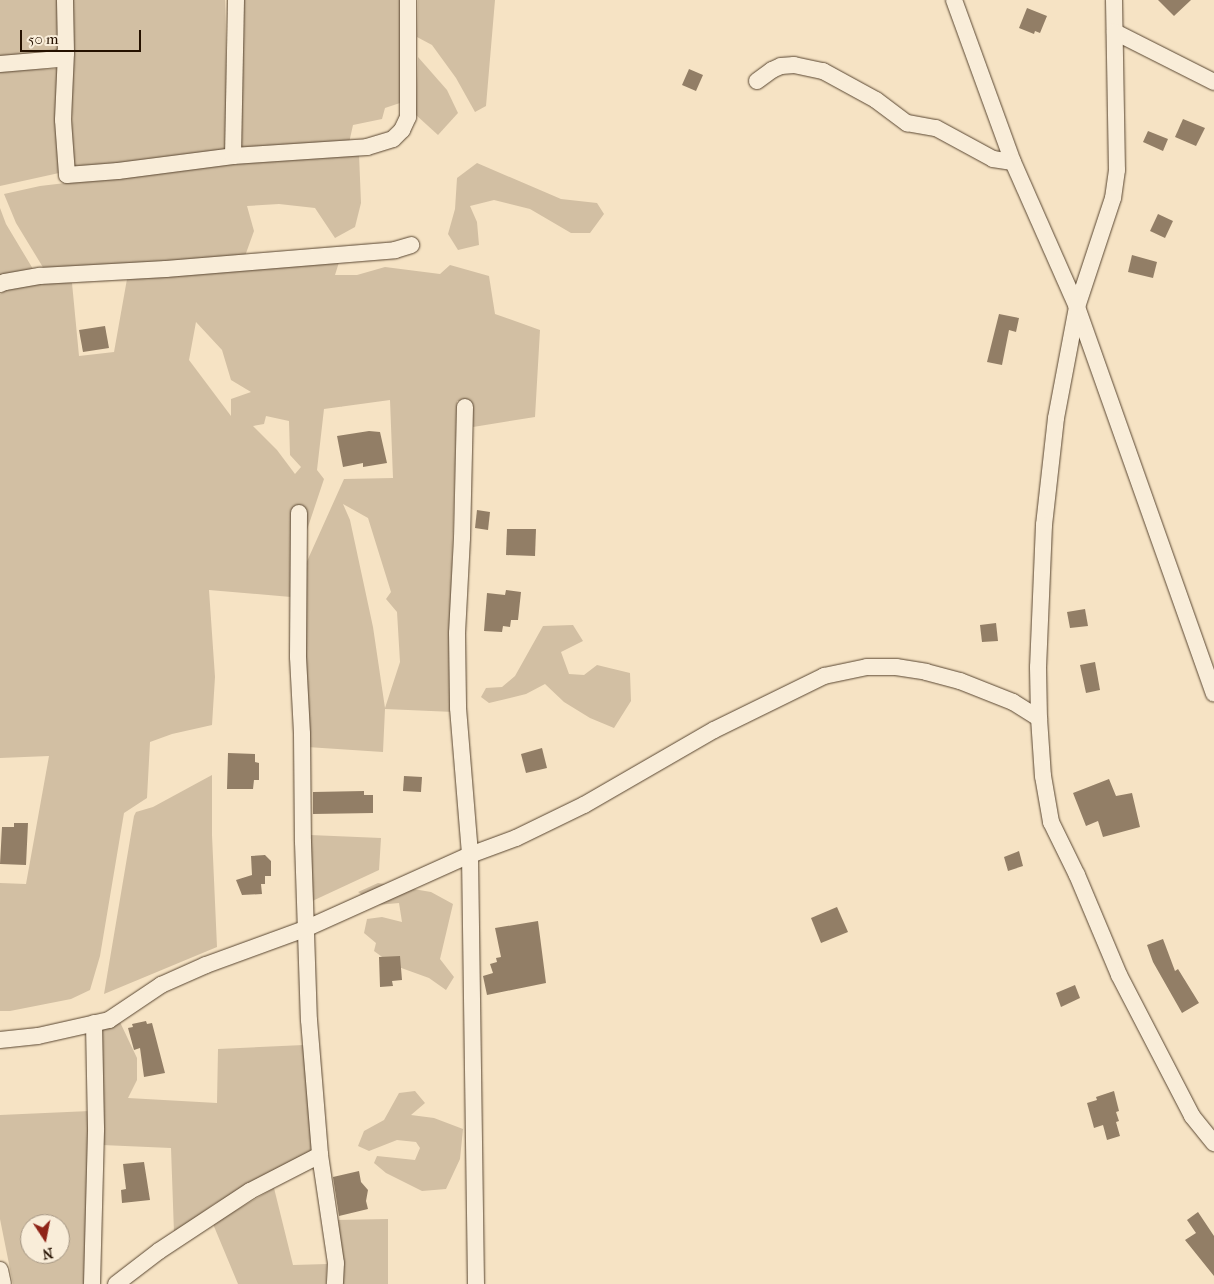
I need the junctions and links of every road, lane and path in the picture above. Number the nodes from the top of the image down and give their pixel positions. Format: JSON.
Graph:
{"nodes":[{"id":1,"x":65,"y":0,"type":"edge"},
{"id":2,"x":236,"y":0,"type":"edge"},
{"id":3,"x":408,"y":0,"type":"edge"},
{"id":4,"x":954,"y":0,"type":"edge"},
{"id":5,"x":1114,"y":0,"type":"edge"},
{"id":6,"x":1115,"y":32,"type":"junction"},
{"id":7,"x":66,"y":53,"type":"junction"},
{"id":8,"x":0,"y":64,"type":"edge"},
{"id":9,"x":757,"y":81,"type":"dead end"},
{"id":10,"x":1214,"y":82,"type":"edge"},
{"id":11,"x":234,"y":156,"type":"junction"},
{"id":12,"x":1013,"y":162,"type":"junction"},
{"id":13,"x":412,"y":245,"type":"dead end"},
{"id":14,"x":0,"y":284,"type":"edge"},
{"id":15,"x":1076,"y":307,"type":"junction"},
{"id":16,"x":465,"y":407,"type":"dead end"},
{"id":17,"x":299,"y":513,"type":"dead end"},
{"id":18,"x":1214,"y":693,"type":"edge"},
{"id":19,"x":1039,"y":718,"type":"junction"},
{"id":20,"x":470,"y":855,"type":"junction"},
{"id":21,"x":306,"y":929,"type":"junction"},
{"id":22,"x":94,"y":1023,"type":"junction"},
{"id":23,"x":0,"y":1040,"type":"edge"},
{"id":24,"x":1214,"y":1144,"type":"edge"},
{"id":25,"x":320,"y":1155,"type":"junction"},
{"id":26,"x":0,"y":1270,"type":"edge"},
{"id":27,"x":3,"y":1284,"type":"edge"},
{"id":28,"x":92,"y":1284,"type":"edge"},
{"id":29,"x":116,"y":1284,"type":"edge"},
{"id":30,"x":335,"y":1284,"type":"edge"},
{"id":31,"x":476,"y":1284,"type":"edge"}],
"edges":[{"from":1,"to":7,"type":"street"},
{"from":2,"to":11,"type":"street"},
{"from":3,"to":11,"type":"street"},
{"from":4,"to":12,"type":"street"},
{"from":5,"to":6,"type":"street"},
{"from":6,"to":10,"type":"street"},
{"from":6,"to":15,"type":"street"},
{"from":7,"to":8,"type":"street"},
{"from":7,"to":11,"type":"street"},
{"from":9,"to":12,"type":"street"},
{"from":12,"to":15,"type":"street"},
{"from":13,"to":14,"type":"street"},
{"from":15,"to":18,"type":"street"},
{"from":15,"to":19,"type":"street"},
{"from":16,"to":20,"type":"street"},
{"from":17,"to":21,"type":"street"},
{"from":19,"to":20,"type":"street"},
{"from":19,"to":24,"type":"street"},
{"from":20,"to":21,"type":"street"},
{"from":20,"to":31,"type":"street"},
{"from":21,"to":22,"type":"street"},
{"from":21,"to":25,"type":"street"},
{"from":22,"to":23,"type":"street"},
{"from":22,"to":28,"type":"street"},
{"from":25,"to":29,"type":"street"},
{"from":25,"to":30,"type":"street"},
{"from":26,"to":27,"type":"street"}]}
